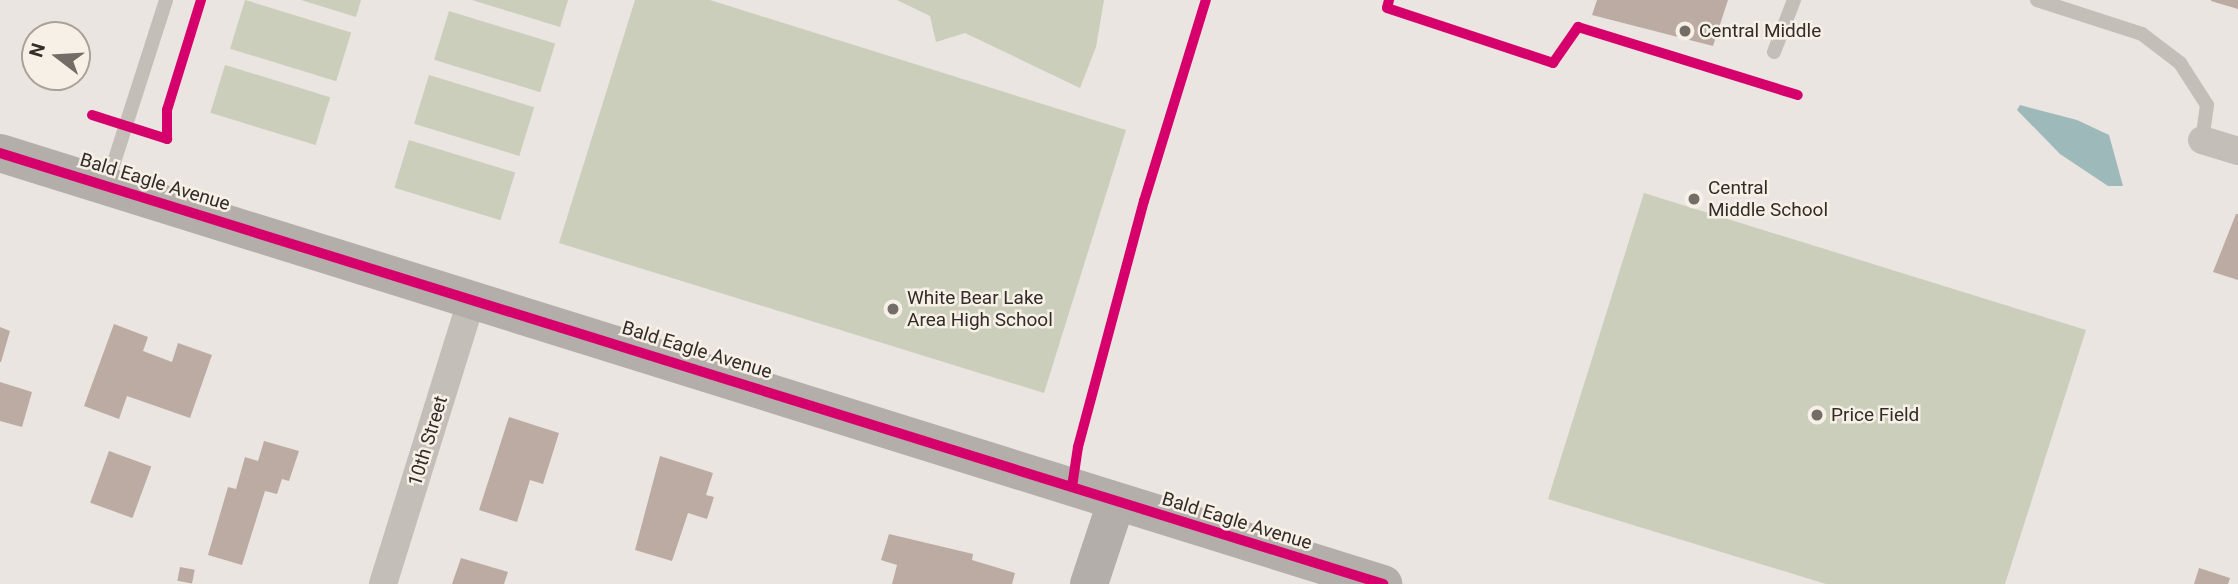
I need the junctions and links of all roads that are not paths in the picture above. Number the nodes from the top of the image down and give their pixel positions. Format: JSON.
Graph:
{"nodes":[{"id":1,"x":166,"y":0,"type":"edge"},
{"id":2,"x":1794,"y":0,"type":"edge"},
{"id":3,"x":2037,"y":0,"type":"edge"},
{"id":4,"x":1774,"y":52,"type":"dead end"},
{"id":5,"x":2202,"y":140,"type":"joint"},
{"id":6,"x":2238,"y":151,"type":"edge"},
{"id":7,"x":0,"y":153,"type":"edge"},
{"id":8,"x":106,"y":186,"type":"junction"},
{"id":9,"x":472,"y":298,"type":"junction"},
{"id":10,"x":1116,"y":503,"type":"junction"},
{"id":11,"x":383,"y":584,"type":"edge"},
{"id":12,"x":1089,"y":584,"type":"edge"},
{"id":13,"x":1383,"y":584,"type":"edge"}],
"edges":[{"from":1,"to":8,"type":"lane"},
{"from":2,"to":4,"type":"lane"},
{"from":3,"to":5,"type":"lane"},
{"from":5,"to":6,"type":"street"},
{"from":7,"to":8,"type":"street","name":"Bald Eagle Avenue"},
{"from":8,"to":9,"type":"street","name":"Bald Eagle Avenue"},
{"from":9,"to":10,"type":"street","name":"Bald Eagle Avenue"},
{"from":9,"to":11,"type":"street","name":"10th Street"},
{"from":10,"to":12,"type":"street"},
{"from":10,"to":13,"type":"street","name":"Bald Eagle Avenue"}]}
